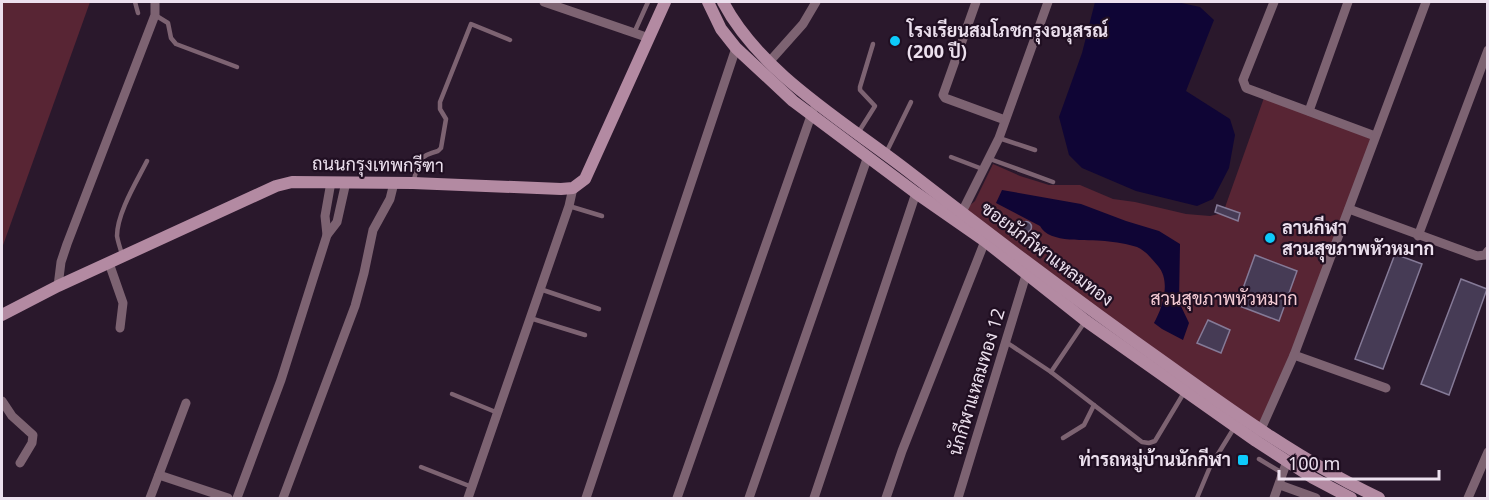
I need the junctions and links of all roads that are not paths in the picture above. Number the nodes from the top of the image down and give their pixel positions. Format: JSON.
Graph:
{"nodes":[{"id":1,"x":135,"y":2,"type":"edge"},
{"id":2,"x":155,"y":2,"type":"edge"},
{"id":3,"x":544,"y":2,"type":"edge"},
{"id":4,"x":648,"y":2,"type":"edge"},
{"id":5,"x":665,"y":2,"type":"edge"},
{"id":6,"x":708,"y":2,"type":"edge"},
{"id":7,"x":723,"y":2,"type":"edge"},
{"id":8,"x":816,"y":2,"type":"edge"},
{"id":9,"x":976,"y":2,"type":"edge"},
{"id":10,"x":1048,"y":2,"type":"edge"},
{"id":11,"x":1274,"y":2,"type":"edge"},
{"id":12,"x":1348,"y":2,"type":"edge"},
{"id":13,"x":1426,"y":2,"type":"edge"},
{"id":14,"x":138,"y":13,"type":"dead end"},
{"id":15,"x":155,"y":15,"type":"junction"},
{"id":16,"x":634,"y":33,"type":"junction"},
{"id":17,"x":649,"y":38,"type":"junction"},
{"id":18,"x":510,"y":40,"type":"dead end"},
{"id":19,"x":873,"y":44,"type":"dead end"},
{"id":20,"x":736,"y":48,"type":"junction"},
{"id":21,"x":1487,"y":53,"type":"edge"},
{"id":22,"x":770,"y":61,"type":"junction"},
{"id":23,"x":237,"y":67,"type":"dead end"},
{"id":24,"x":817,"y":102,"type":"junction"},
{"id":25,"x":911,"y":102,"type":"dead end"},
{"id":26,"x":1309,"y":111,"type":"junction"},
{"id":27,"x":811,"y":115,"type":"junction"},
{"id":28,"x":1005,"y":120,"type":"junction"},
{"id":29,"x":858,"y":133,"type":"junction"},
{"id":30,"x":1376,"y":136,"type":"junction"},
{"id":31,"x":999,"y":138,"type":"junction"},
{"id":32,"x":1035,"y":150,"type":"dead end"},
{"id":33,"x":886,"y":153,"type":"junction"},
{"id":34,"x":868,"y":156,"type":"junction"},
{"id":35,"x":951,"y":157,"type":"dead end"},
{"id":36,"x":990,"y":159,"type":"junction"},
{"id":37,"x":147,"y":161,"type":"dead end"},
{"id":38,"x":985,"y":170,"type":"junction"},
{"id":39,"x":331,"y":182,"type":"junction"},
{"id":40,"x":346,"y":182,"type":"junction"},
{"id":41,"x":1053,"y":182,"type":"dead end"},
{"id":42,"x":394,"y":183,"type":"junction"},
{"id":43,"x":413,"y":183,"type":"junction"},
{"id":44,"x":573,"y":188,"type":"junction"},
{"id":45,"x":916,"y":193,"type":"junction"},
{"id":46,"x":569,"y":206,"type":"junction"},
{"id":47,"x":1349,"y":209,"type":"junction"},
{"id":48,"x":962,"y":212,"type":"junction"},
{"id":49,"x":602,"y":216,"type":"dead end"},
{"id":50,"x":327,"y":235,"type":"junction"},
{"id":51,"x":1418,"y":236,"type":"junction"},
{"id":52,"x":986,"y":241,"type":"junction"},
{"id":53,"x":1488,"y":251,"type":"edge"},
{"id":54,"x":122,"y":257,"type":"junction"},
{"id":55,"x":109,"y":263,"type":"junction"},
{"id":56,"x":1026,"y":275,"type":"junction"},
{"id":57,"x":58,"y":286,"type":"junction"},
{"id":58,"x":540,"y":289,"type":"junction"},
{"id":59,"x":599,"y":309,"type":"dead end"},
{"id":60,"x":2,"y":315,"type":"edge"},
{"id":61,"x":530,"y":318,"type":"junction"},
{"id":62,"x":1086,"y":321,"type":"junction"},
{"id":63,"x":120,"y":328,"type":"dead end"},
{"id":64,"x":585,"y":335,"type":"dead end"},
{"id":65,"x":1006,"y":342,"type":"junction"},
{"id":66,"x":1294,"y":355,"type":"junction"},
{"id":67,"x":1051,"y":372,"type":"junction"},
{"id":68,"x":1386,"y":388,"type":"dead end"},
{"id":69,"x":1185,"y":391,"type":"junction"},
{"id":70,"x":452,"y":394,"type":"dead end"},
{"id":71,"x":2,"y":401,"type":"edge"},
{"id":72,"x":186,"y":403,"type":"dead end"},
{"id":73,"x":1094,"y":405,"type":"junction"},
{"id":74,"x":498,"y":413,"type":"junction"},
{"id":75,"x":1235,"y":426,"type":"junction"},
{"id":76,"x":1258,"y":436,"type":"junction"},
{"id":77,"x":1063,"y":438,"type":"dead end"},
{"id":78,"x":1488,"y":452,"type":"edge"},
{"id":79,"x":1259,"y":459,"type":"dead end"},
{"id":80,"x":1287,"y":461,"type":"junction"},
{"id":81,"x":20,"y":463,"type":"dead end"},
{"id":82,"x":421,"y":467,"type":"dead end"},
{"id":83,"x":1284,"y":474,"type":"junction"},
{"id":84,"x":159,"y":475,"type":"junction"},
{"id":85,"x":1280,"y":485,"type":"junction"},
{"id":86,"x":472,"y":487,"type":"junction"},
{"id":87,"x":150,"y":498,"type":"edge"},
{"id":88,"x":228,"y":498,"type":"edge"},
{"id":89,"x":237,"y":498,"type":"edge"},
{"id":90,"x":283,"y":498,"type":"edge"},
{"id":91,"x":468,"y":498,"type":"edge"},
{"id":92,"x":585,"y":498,"type":"edge"},
{"id":93,"x":677,"y":498,"type":"edge"},
{"id":94,"x":749,"y":498,"type":"edge"},
{"id":95,"x":814,"y":498,"type":"edge"},
{"id":96,"x":886,"y":498,"type":"edge"},
{"id":97,"x":958,"y":498,"type":"edge"},
{"id":98,"x":1197,"y":498,"type":"edge"},
{"id":99,"x":1274,"y":498,"type":"edge"},
{"id":100,"x":1316,"y":498,"type":"edge"},
{"id":101,"x":1351,"y":498,"type":"edge"},
{"id":102,"x":1379,"y":498,"type":"edge"},
{"id":103,"x":1468,"y":498,"type":"edge"}],
"edges":[{"from":1,"to":14,"type":"lane"},
{"from":2,"to":15,"type":"street"},
{"from":3,"to":16,"type":"street"},
{"from":4,"to":16,"type":"lane"},
{"from":5,"to":17,"type":"street"},
{"from":6,"to":20,"type":"street","name":"ซอยนักกีฬาแหลมทอง"},
{"from":7,"to":22,"type":"street","name":"ซอยนักกีฬาแหลมทอง"},
{"from":8,"to":22,"type":"street"},
{"from":9,"to":28,"type":"street"},
{"from":10,"to":28,"type":"street"},
{"from":11,"to":26,"type":"street"},
{"from":12,"to":26,"type":"street"},
{"from":13,"to":30,"type":"street"},
{"from":15,"to":23,"type":"lane"},
{"from":15,"to":57,"type":"street"},
{"from":16,"to":17,"type":"street"},
{"from":17,"to":44,"type":"street"},
{"from":18,"to":43,"type":"lane"},
{"from":19,"to":29,"type":"lane"},
{"from":20,"to":27,"type":"street","name":"ซอยนักกีฬาแหลมทอง"},
{"from":20,"to":92,"type":"street"},
{"from":21,"to":51,"type":"street"},
{"from":22,"to":24,"type":"street","name":"ซอยนักกีฬาแหลมทอง"},
{"from":24,"to":27,"type":"street"},
{"from":24,"to":29,"type":"street","name":"ซอยนักกีฬาแหลมทอง"},
{"from":25,"to":33,"type":"lane"},
{"from":26,"to":30,"type":"street"},
{"from":27,"to":34,"type":"street","name":"ซอยนักกีฬาแหลมทอง"},
{"from":27,"to":93,"type":"street"},
{"from":28,"to":31,"type":"street"},
{"from":29,"to":33,"type":"street","name":"ซอยนักกีฬาแหลมทอง"},
{"from":30,"to":47,"type":"street"},
{"from":31,"to":32,"type":"lane"},
{"from":31,"to":36,"type":"street"},
{"from":33,"to":48,"type":"street","name":"ซอยนักกีฬาแหลมทอง"},
{"from":34,"to":45,"type":"street","name":"ซอยนักกีฬาแหลมทอง"},
{"from":34,"to":94,"type":"street"},
{"from":35,"to":38,"type":"lane"},
{"from":36,"to":38,"type":"street"},
{"from":36,"to":41,"type":"lane"},
{"from":37,"to":54,"type":"lane"},
{"from":38,"to":48,"type":"street"},
{"from":39,"to":40,"type":"street","name":"ถนนกรุงเทพกรีฑา"},
{"from":39,"to":50,"type":"street"},
{"from":39,"to":54,"type":"street","name":"ถนนกรุงเทพกรีฑา"},
{"from":40,"to":42,"type":"street","name":"ถนนกรุงเทพกรีฑา"},
{"from":40,"to":50,"type":"street"},
{"from":42,"to":43,"type":"street","name":"ถนนกรุงเทพกรีฑา"},
{"from":42,"to":90,"type":"street"},
{"from":43,"to":44,"type":"street","name":"ถนนกรุงเทพกรีฑา"},
{"from":44,"to":46,"type":"street"},
{"from":45,"to":52,"type":"street","name":"ซอยนักกีฬาแหลมทอง"},
{"from":45,"to":95,"type":"street"},
{"from":46,"to":49,"type":"lane"},
{"from":46,"to":58,"type":"street"},
{"from":47,"to":51,"type":"street"},
{"from":47,"to":66,"type":"street"},
{"from":48,"to":76,"type":"street","name":"ซอยนักกีฬาแหลมทอง"},
{"from":50,"to":89,"type":"street"},
{"from":51,"to":53,"type":"street"},
{"from":52,"to":56,"type":"street","name":"ซอยนักกีฬาแหลมทอง"},
{"from":52,"to":96,"type":"street"},
{"from":54,"to":55,"type":"street","name":"ถนนกรุงเทพกรีฑา"},
{"from":55,"to":57,"type":"street","name":"ถนนกรุงเทพกรีฑา"},
{"from":55,"to":63,"type":"street"},
{"from":56,"to":62,"type":"street","name":"ซอยนักกีฬาแหลมทอง"},
{"from":56,"to":65,"type":"street","name":"นักกีฬาแหลมทอง 12"},
{"from":57,"to":60,"type":"street","name":"ถนนกรุงเทพกรีฑา"},
{"from":58,"to":59,"type":"lane"},
{"from":58,"to":61,"type":"street"},
{"from":61,"to":64,"type":"lane"},
{"from":61,"to":74,"type":"street"},
{"from":62,"to":67,"type":"lane"},
{"from":62,"to":69,"type":"street","name":"ซอยนักกีฬาแหลมทอง"},
{"from":65,"to":67,"type":"lane"},
{"from":65,"to":97,"type":"street","name":"นักกีฬาแหลมทอง 12"},
{"from":66,"to":68,"type":"street"},
{"from":66,"to":76,"type":"street"},
{"from":67,"to":73,"type":"lane"},
{"from":69,"to":73,"type":"lane"},
{"from":69,"to":75,"type":"street","name":"ซอยนักกีฬาแหลมทอง"},
{"from":70,"to":74,"type":"lane"},
{"from":71,"to":81,"type":"street"},
{"from":72,"to":84,"type":"street"},
{"from":73,"to":77,"type":"lane"},
{"from":74,"to":86,"type":"street"},
{"from":75,"to":76,"type":"street","name":"ซอยนักกีฬาแหลมทอง"},
{"from":75,"to":98,"type":"lane"},
{"from":76,"to":80,"type":"street","name":"ซอยนักกีฬาแหลมทอง"},
{"from":76,"to":102,"type":"street","name":"ซอยนักกีฬาแหลมทอง"},
{"from":78,"to":103,"type":"street"},
{"from":79,"to":83,"type":"lane"},
{"from":80,"to":83,"type":"street"},
{"from":80,"to":101,"type":"street","name":"ซอยนักกีฬาแหลมทอง"},
{"from":82,"to":86,"type":"lane"},
{"from":83,"to":85,"type":"street"},
{"from":84,"to":87,"type":"street"},
{"from":84,"to":88,"type":"street"},
{"from":85,"to":99,"type":"street"},
{"from":85,"to":100,"type":"street"},
{"from":86,"to":91,"type":"street"}]}
